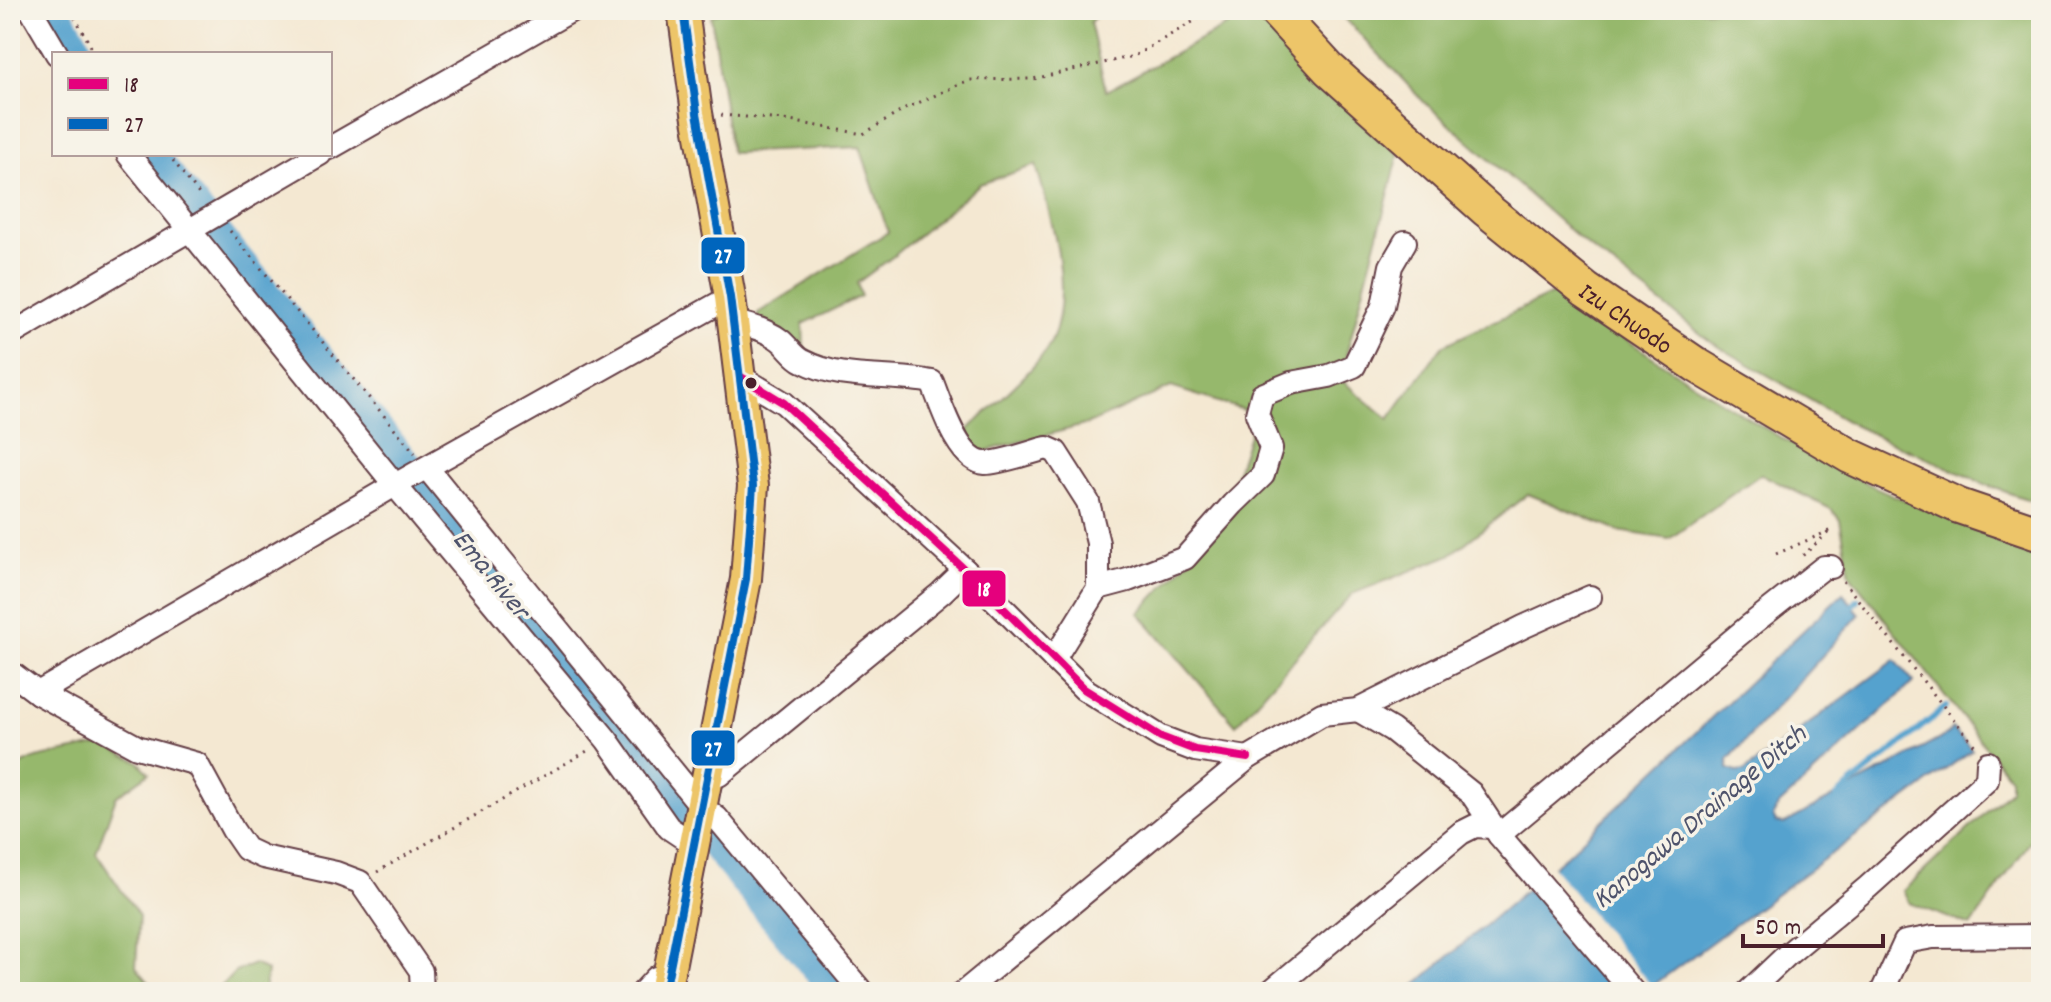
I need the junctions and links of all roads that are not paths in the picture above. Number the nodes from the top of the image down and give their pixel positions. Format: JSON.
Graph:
{"nodes":[{"id":1,"x":31,"y":10,"type":"edge"},
{"id":2,"x":572,"y":10,"type":"edge"},
{"id":3,"x":683,"y":10,"type":"edge"},
{"id":4,"x":1275,"y":10,"type":"edge"},
{"id":5,"x":1291,"y":10,"type":"edge"},
{"id":6,"x":56,"y":52,"type":"edge"},
{"id":7,"x":332,"y":147,"type":"edge"},
{"id":8,"x":130,"y":156,"type":"edge"},
{"id":9,"x":317,"y":156,"type":"edge"},
{"id":10,"x":202,"y":223,"type":"junction"},
{"id":11,"x":1405,"y":242,"type":"dead end"},
{"id":12,"x":732,"y":310,"type":"junction"},
{"id":13,"x":10,"y":335,"type":"edge"},
{"id":14,"x":741,"y":377,"type":"junction"},
{"id":15,"x":412,"y":477,"type":"junction"},
{"id":16,"x":2041,"y":524,"type":"edge"},
{"id":17,"x":2041,"y":534,"type":"edge"},
{"id":18,"x":1831,"y":567,"type":"dead end"},
{"id":19,"x":965,"y":570,"type":"junction"},
{"id":20,"x":1098,"y":588,"type":"junction"},
{"id":21,"x":1590,"y":597,"type":"dead end"},
{"id":22,"x":1054,"y":659,"type":"junction"},
{"id":23,"x":10,"y":672,"type":"edge"},
{"id":24,"x":38,"y":693,"type":"junction"},
{"id":25,"x":1358,"y":710,"type":"junction"},
{"id":26,"x":1248,"y":758,"type":"junction"},
{"id":27,"x":1988,"y":763,"type":"road end"},
{"id":28,"x":699,"y":815,"type":"junction"},
{"id":29,"x":1500,"y":835,"type":"junction"},
{"id":30,"x":2041,"y":936,"type":"edge"},
{"id":31,"x":659,"y":988,"type":"edge"},
{"id":32,"x":422,"y":992,"type":"edge"},
{"id":33,"x":862,"y":992,"type":"edge"},
{"id":34,"x":964,"y":992,"type":"edge"},
{"id":35,"x":1270,"y":992,"type":"edge"},
{"id":36,"x":1633,"y":992,"type":"edge"},
{"id":37,"x":1748,"y":992,"type":"edge"},
{"id":38,"x":1882,"y":992,"type":"edge"}],
"edges":[{"from":1,"to":6,"type":"street"},
{"from":2,"to":7,"type":"street"},
{"from":3,"to":12,"type":"main road"},
{"from":4,"to":17,"type":"highway","name":"Izu Chuodo"},
{"from":5,"to":16,"type":"highway","name":"Izu Chuodo"},
{"from":8,"to":10,"type":"street"},
{"from":9,"to":10,"type":"street"},
{"from":10,"to":13,"type":"street"},
{"from":10,"to":15,"type":"street"},
{"from":11,"to":20,"type":"street"},
{"from":12,"to":14,"type":"main road"},
{"from":12,"to":15,"type":"street"},
{"from":12,"to":20,"type":"street"},
{"from":14,"to":19,"type":"street"},
{"from":14,"to":28,"type":"main road"},
{"from":15,"to":24,"type":"street"},
{"from":15,"to":28,"type":"street"},
{"from":15,"to":28,"type":"street"},
{"from":18,"to":29,"type":"street"},
{"from":19,"to":22,"type":"street"},
{"from":19,"to":28,"type":"street"},
{"from":20,"to":22,"type":"street"},
{"from":21,"to":25,"type":"street"},
{"from":22,"to":26,"type":"street"},
{"from":23,"to":24,"type":"street"},
{"from":24,"to":32,"type":"street"},
{"from":25,"to":26,"type":"street"},
{"from":25,"to":29,"type":"street"},
{"from":26,"to":34,"type":"street"},
{"from":27,"to":37,"type":"street"},
{"from":28,"to":31,"type":"main road"},
{"from":28,"to":33,"type":"street"},
{"from":29,"to":35,"type":"street"},
{"from":29,"to":36,"type":"street"},
{"from":30,"to":38,"type":"street"}]}
